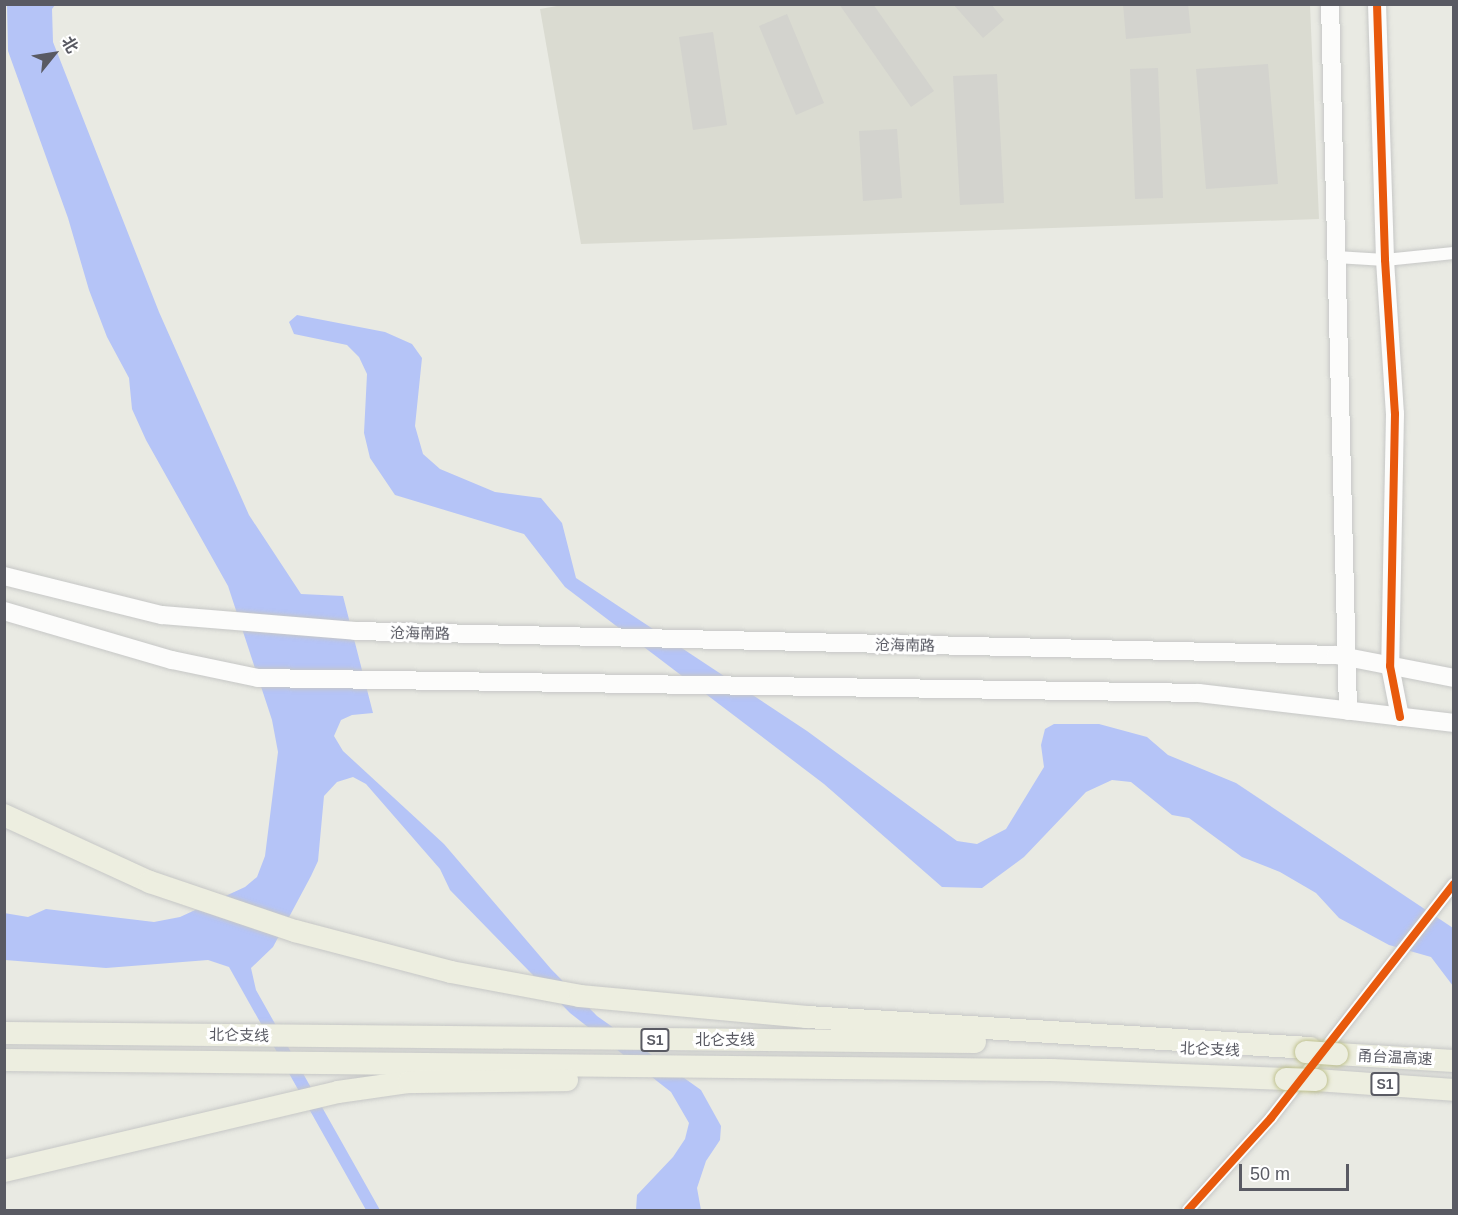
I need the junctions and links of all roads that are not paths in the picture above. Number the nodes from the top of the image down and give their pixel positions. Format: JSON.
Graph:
{"nodes":[{"id":1,"x":1330,"y":4,"type":"edge"},
{"id":2,"x":1377,"y":4,"type":"edge"},
{"id":3,"x":1454,"y":253,"type":"edge"},
{"id":4,"x":1336,"y":257,"type":"junction"},
{"id":5,"x":1385,"y":261,"type":"junction"},
{"id":6,"x":4,"y":576,"type":"edge"},
{"id":7,"x":4,"y":611,"type":"edge"},
{"id":8,"x":1346,"y":657,"type":"junction"},
{"id":9,"x":1390,"y":666,"type":"junction"},
{"id":10,"x":1454,"y":678,"type":"edge"},
{"id":11,"x":1348,"y":711,"type":"junction"},
{"id":12,"x":1400,"y":717,"type":"junction"},
{"id":13,"x":1454,"y":723,"type":"edge"},
{"id":14,"x":4,"y":815,"type":"edge"},
{"id":15,"x":4,"y":822,"type":"edge"},
{"id":16,"x":42,"y":833,"type":"junction"},
{"id":17,"x":1454,"y":884,"type":"edge"},
{"id":18,"x":4,"y":1033,"type":"edge"},
{"id":19,"x":1308,"y":1050,"type":"junction"},
{"id":20,"x":1338,"y":1052,"type":"joint"},
{"id":21,"x":4,"y":1060,"type":"edge"},
{"id":22,"x":1444,"y":1060,"type":"edge"},
{"id":23,"x":1051,"y":1070,"type":"junction"},
{"id":24,"x":1316,"y":1080,"type":"joint"},
{"id":25,"x":1454,"y":1090,"type":"edge"},
{"id":26,"x":29,"y":1166,"type":"junction"},
{"id":27,"x":4,"y":1171,"type":"edge"},
{"id":28,"x":4,"y":1178,"type":"edge"},
{"id":29,"x":1188,"y":1210,"type":"edge"}],
"edges":[{"from":1,"to":4,"type":"main road"},
{"from":2,"to":5,"type":"main road"},
{"from":3,"to":5,"type":"street"},
{"from":4,"to":5,"type":"street"},
{"from":4,"to":8,"type":"main road"},
{"from":5,"to":9,"type":"main road"},
{"from":6,"to":8,"type":"main road","name":"沧海南路"},
{"from":7,"to":11,"type":"main road"},
{"from":8,"to":9,"type":"main road","name":"沧海南路"},
{"from":8,"to":11,"type":"main road"},
{"from":9,"to":10,"type":"main road","name":"沧海南路"},
{"from":9,"to":12,"type":"main road"},
{"from":11,"to":12,"type":"main road"},
{"from":12,"to":13,"type":"main road"},
{"from":14,"to":16,"type":"highway"},
{"from":15,"to":16,"type":"highway"},
{"from":16,"to":19,"type":"highway"},
{"from":17,"to":29,"type":"street"},
{"from":18,"to":19,"type":"highway","name":"北仑支线","number":"S1"},
{"from":19,"to":20,"type":"highway","name":"北仑支线","number":"S1","bridge":true},
{"from":20,"to":22,"type":"highway","name":"甬台温高速","number":"S1"},
{"from":21,"to":23,"type":"highway","name":"北仑支线","number":"S1"},
{"from":23,"to":24,"type":"highway","name":"北仑支线","number":"S1","bridge":true},
{"from":23,"to":26,"type":"highway"},
{"from":24,"to":25,"type":"highway","name":"甬台温高速","number":"S1"},
{"from":26,"to":27,"type":"highway"},
{"from":26,"to":28,"type":"highway"}]}
